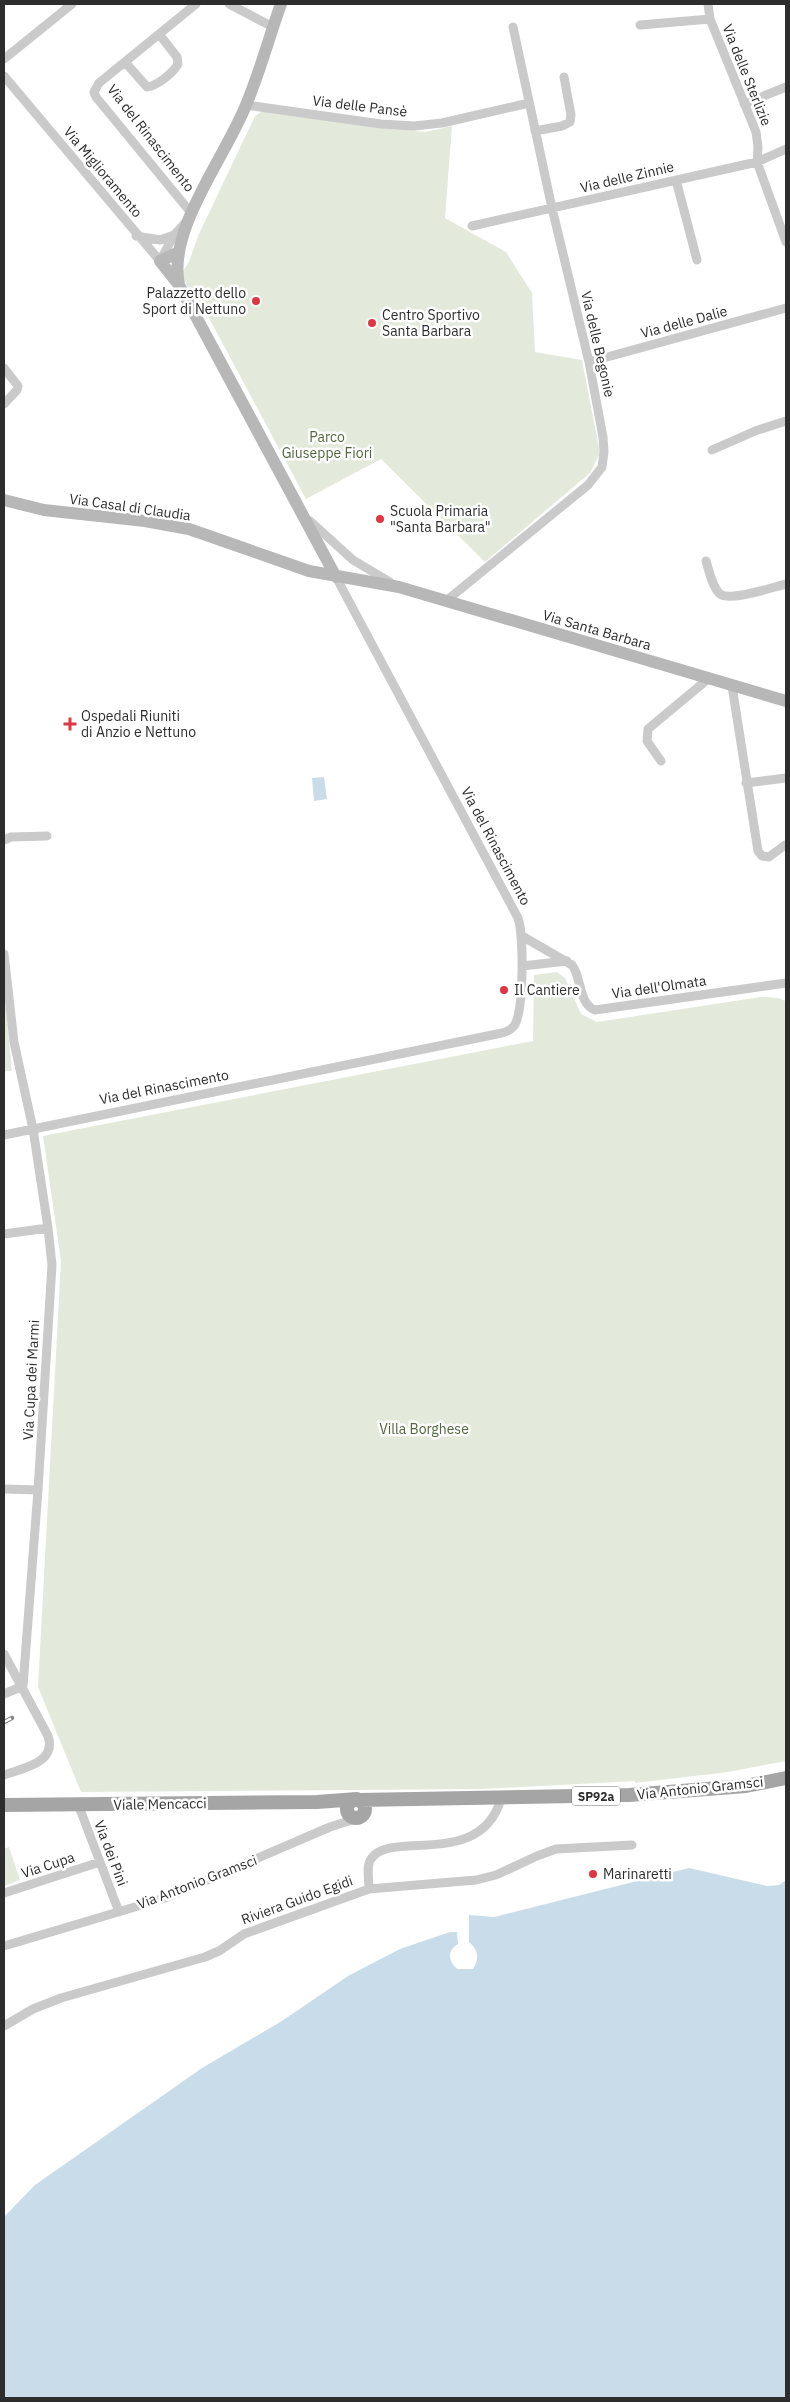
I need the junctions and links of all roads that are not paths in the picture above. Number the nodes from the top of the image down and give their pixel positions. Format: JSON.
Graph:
{"nodes":[{"id":1,"x":72,"y":4,"type":"edge"},
{"id":2,"x":196,"y":4,"type":"edge"},
{"id":3,"x":229,"y":4,"type":"edge"},
{"id":4,"x":281,"y":4,"type":"edge"},
{"id":5,"x":708,"y":4,"type":"edge"},
{"id":6,"x":710,"y":19,"type":"junction"},
{"id":7,"x":640,"y":25,"type":"dead end"},
{"id":8,"x":272,"y":27,"type":"junction"},
{"id":9,"x":513,"y":27,"type":"dead end"},
{"id":10,"x":159,"y":34,"type":"junction"},
{"id":11,"x":4,"y":59,"type":"edge"},
{"id":12,"x":125,"y":62,"type":"junction"},
{"id":13,"x":4,"y":76,"type":"edge"},
{"id":14,"x":564,"y":78,"type":"dead end"},
{"id":15,"x":786,"y":87,"type":"edge"},
{"id":16,"x":529,"y":102,"type":"junction"},
{"id":17,"x":744,"y":104,"type":"junction"},
{"id":18,"x":246,"y":105,"type":"junction"},
{"id":19,"x":535,"y":131,"type":"junction"},
{"id":20,"x":786,"y":149,"type":"edge"},
{"id":21,"x":757,"y":162,"type":"junction"},
{"id":22,"x":676,"y":180,"type":"junction"},
{"id":23,"x":552,"y":208,"type":"junction"},
{"id":24,"x":189,"y":218,"type":"junction"},
{"id":25,"x":472,"y":226,"type":"dead end"},
{"id":26,"x":174,"y":235,"type":"junction"},
{"id":27,"x":136,"y":236,"type":"junction"},
{"id":28,"x":786,"y":242,"type":"edge"},
{"id":29,"x":177,"y":253,"type":"junction"},
{"id":30,"x":698,"y":260,"type":"dead end"},
{"id":31,"x":160,"y":261,"type":"junction"},
{"id":32,"x":179,"y":285,"type":"junction"},
{"id":33,"x":786,"y":308,"type":"edge"},
{"id":34,"x":589,"y":362,"type":"junction"},
{"id":35,"x":4,"y":368,"type":"edge"},
{"id":36,"x":4,"y":404,"type":"edge"},
{"id":37,"x":786,"y":421,"type":"edge"},
{"id":38,"x":712,"y":450,"type":"dead end"},
{"id":39,"x":4,"y":500,"type":"edge"},
{"id":40,"x":297,"y":507,"type":"junction"},
{"id":41,"x":706,"y":560,"type":"dead end"},
{"id":42,"x":336,"y":578,"type":"junction"},
{"id":43,"x":786,"y":584,"type":"edge"},
{"id":44,"x":399,"y":587,"type":"junction"},
{"id":45,"x":446,"y":601,"type":"junction"},
{"id":46,"x":708,"y":679,"type":"junction"},
{"id":47,"x":732,"y":686,"type":"junction"},
{"id":48,"x":786,"y":701,"type":"edge"},
{"id":49,"x":661,"y":761,"type":"dead end"},
{"id":50,"x":786,"y":778,"type":"edge"},
{"id":51,"x":746,"y":783,"type":"junction"},
{"id":52,"x":47,"y":836,"type":"dead end"},
{"id":53,"x":4,"y":840,"type":"edge"},
{"id":54,"x":785,"y":845,"type":"dead end"},
{"id":55,"x":522,"y":936,"type":"junction"},
{"id":56,"x":4,"y":954,"type":"edge"},
{"id":57,"x":567,"y":961,"type":"junction"},
{"id":58,"x":522,"y":966,"type":"junction"},
{"id":59,"x":786,"y":983,"type":"edge"},
{"id":60,"x":33,"y":1129,"type":"junction"},
{"id":61,"x":4,"y":1135,"type":"edge"},
{"id":62,"x":48,"y":1228,"type":"junction"},
{"id":63,"x":4,"y":1234,"type":"edge"},
{"id":64,"x":4,"y":1489,"type":"edge"},
{"id":65,"x":38,"y":1490,"type":"junction"},
{"id":66,"x":4,"y":1654,"type":"edge"},
{"id":67,"x":23,"y":1686,"type":"junction"},
{"id":68,"x":4,"y":1694,"type":"edge"},
{"id":69,"x":4,"y":1775,"type":"edge"},
{"id":70,"x":786,"y":1778,"type":"edge"},
{"id":71,"x":501,"y":1799,"type":"junction"},
{"id":72,"x":358,"y":1800,"type":"junction"},
{"id":73,"x":404,"y":1800,"type":"junction"},
{"id":74,"x":317,"y":1802,"type":"junction"},
{"id":75,"x":78,"y":1804,"type":"junction"},
{"id":76,"x":4,"y":1805,"type":"edge"},
{"id":77,"x":354,"y":1815,"type":"junction"},
{"id":78,"x":632,"y":1845,"type":"dead end"},
{"id":79,"x":100,"y":1862,"type":"junction"},
{"id":80,"x":369,"y":1889,"type":"junction"},
{"id":81,"x":4,"y":1893,"type":"edge"},
{"id":82,"x":119,"y":1912,"type":"junction"},
{"id":83,"x":4,"y":1946,"type":"edge"},
{"id":84,"x":4,"y":2026,"type":"edge"}],
"edges":[{"from":1,"to":11,"type":"street"},
{"from":2,"to":10,"type":"street","name":"Via del Rinascimento"},
{"from":3,"to":8,"type":"street"},
{"from":4,"to":8,"type":"street","name":"Via del Rinascimento"},
{"from":5,"to":6,"type":"street","name":"Via delle Sterlizie"},
{"from":6,"to":7,"type":"street"},
{"from":6,"to":17,"type":"street","name":"Via delle Sterlizie"},
{"from":8,"to":18,"type":"street","name":"Via del Rinascimento"},
{"from":9,"to":16,"type":"street","name":"Via delle Begonie"},
{"from":10,"to":12,"type":"street","name":"Via del Rinascimento"},
{"from":10,"to":12,"type":"street","name":"Via del Rinascimento"},
{"from":12,"to":24,"type":"street","name":"Via del Rinascimento"},
{"from":13,"to":27,"type":"street","name":"Via Miglioramento"},
{"from":14,"to":19,"type":"street"},
{"from":15,"to":17,"type":"street"},
{"from":16,"to":18,"type":"street","name":"Via delle Pansè"},
{"from":16,"to":19,"type":"street","name":"Via delle Begonie"},
{"from":17,"to":21,"type":"street","name":"Via delle Sterlizie"},
{"from":18,"to":24,"type":"street","name":"Via del Rinascimento"},
{"from":19,"to":23,"type":"street","name":"Via delle Begonie"},
{"from":20,"to":21,"type":"street","name":"Via delle Zinnie"},
{"from":21,"to":22,"type":"street","name":"Via delle Zinnie"},
{"from":21,"to":28,"type":"street","name":"Via delle Sterlizie"},
{"from":22,"to":23,"type":"street","name":"Via delle Zinnie"},
{"from":22,"to":30,"type":"street"},
{"from":23,"to":25,"type":"street","name":"Via delle Zinnie"},
{"from":23,"to":34,"type":"street","name":"Via delle Begonie"},
{"from":24,"to":26,"type":"street","name":"Via del Rinascimento"},
{"from":24,"to":29,"type":"street","name":"Via del Rinascimento"},
{"from":26,"to":27,"type":"street"},
{"from":26,"to":31,"type":"street","name":"Via del Rinascimento"},
{"from":27,"to":31,"type":"street","name":"Via Miglioramento"},
{"from":29,"to":31,"type":"street"},
{"from":29,"to":32,"type":"street","name":"Via del Rinascimento"},
{"from":31,"to":32,"type":"street","name":"Via Miglioramento"},
{"from":32,"to":40,"type":"street","name":"Via del Rinascimento"},
{"from":33,"to":34,"type":"street","name":"Via delle Dalie"},
{"from":34,"to":45,"type":"street","name":"Via delle Begonie"},
{"from":35,"to":36,"type":"street"},
{"from":37,"to":38,"type":"street"},
{"from":39,"to":42,"type":"street","name":"Via Casal di Claudia"},
{"from":40,"to":42,"type":"street","name":"Via del Rinascimento"},
{"from":40,"to":44,"type":"street","name":"Via Santa Barbara"},
{"from":41,"to":43,"type":"street"},
{"from":42,"to":44,"type":"street","name":"Via Santa Barbara"},
{"from":42,"to":55,"type":"street","name":"Via del Rinascimento"},
{"from":44,"to":45,"type":"street","name":"Via Santa Barbara"},
{"from":45,"to":46,"type":"street","name":"Via Santa Barbara"},
{"from":46,"to":47,"type":"street","name":"Via Santa Barbara"},
{"from":46,"to":49,"type":"street"},
{"from":47,"to":48,"type":"street","name":"Via Santa Barbara"},
{"from":47,"to":51,"type":"street"},
{"from":50,"to":51,"type":"street"},
{"from":51,"to":54,"type":"street"},
{"from":52,"to":53,"type":"street"},
{"from":55,"to":57,"type":"street","name":"Via dell'Olmata"},
{"from":55,"to":58,"type":"street","name":"Via del Rinascimento"},
{"from":56,"to":60,"type":"street","name":"Via Cupa dei Marmi"},
{"from":57,"to":58,"type":"street"},
{"from":57,"to":59,"type":"street","name":"Via dell'Olmata"},
{"from":58,"to":60,"type":"street","name":"Via del Rinascimento"},
{"from":60,"to":61,"type":"street","name":"Via del Rinascimento"},
{"from":60,"to":62,"type":"street","name":"Via Cupa dei Marmi"},
{"from":62,"to":63,"type":"street"},
{"from":62,"to":65,"type":"street","name":"Via Cupa dei Marmi"},
{"from":64,"to":65,"type":"street"},
{"from":65,"to":67,"type":"street","name":"Via Cupa dei Marmi"},
{"from":66,"to":67,"type":"street"},
{"from":67,"to":68,"type":"street"},
{"from":67,"to":69,"type":"street"},
{"from":70,"to":71,"type":"main road","name":"Via Antonio Gramsci","number":"SP92a"},
{"from":71,"to":73,"type":"main road","name":"Via Antonio Gramsci","number":"SP92a"},
{"from":71,"to":80,"type":"street","name":"Riviera Guido Egidi"},
{"from":72,"to":73,"type":"main road","name":"Via Antonio Gramsci","number":"SP92a"},
{"from":72,"to":74,"type":"main road","name":"Viale Mencacci"},
{"from":72,"to":77,"type":"main road"},
{"from":73,"to":77,"type":"main road","name":"Via Antonio Gramsci","number":"SP92a"},
{"from":74,"to":75,"type":"main road","name":"Viale Mencacci"},
{"from":74,"to":77,"type":"main road","name":"Viale Mencacci"},
{"from":75,"to":76,"type":"main road","name":"Viale Mencacci"},
{"from":75,"to":79,"type":"street","name":"Via dei Pini"},
{"from":77,"to":82,"type":"street","name":"Via Antonio Gramsci"},
{"from":78,"to":80,"type":"street","name":"Riviera Guido Egidi"},
{"from":79,"to":81,"type":"street","name":"Via Cupa"},
{"from":79,"to":82,"type":"street","name":"Via dei Pini"},
{"from":80,"to":84,"type":"street","name":"Riviera Guido Egidi"},
{"from":82,"to":83,"type":"street","name":"Via Antonio Gramsci"}]}
